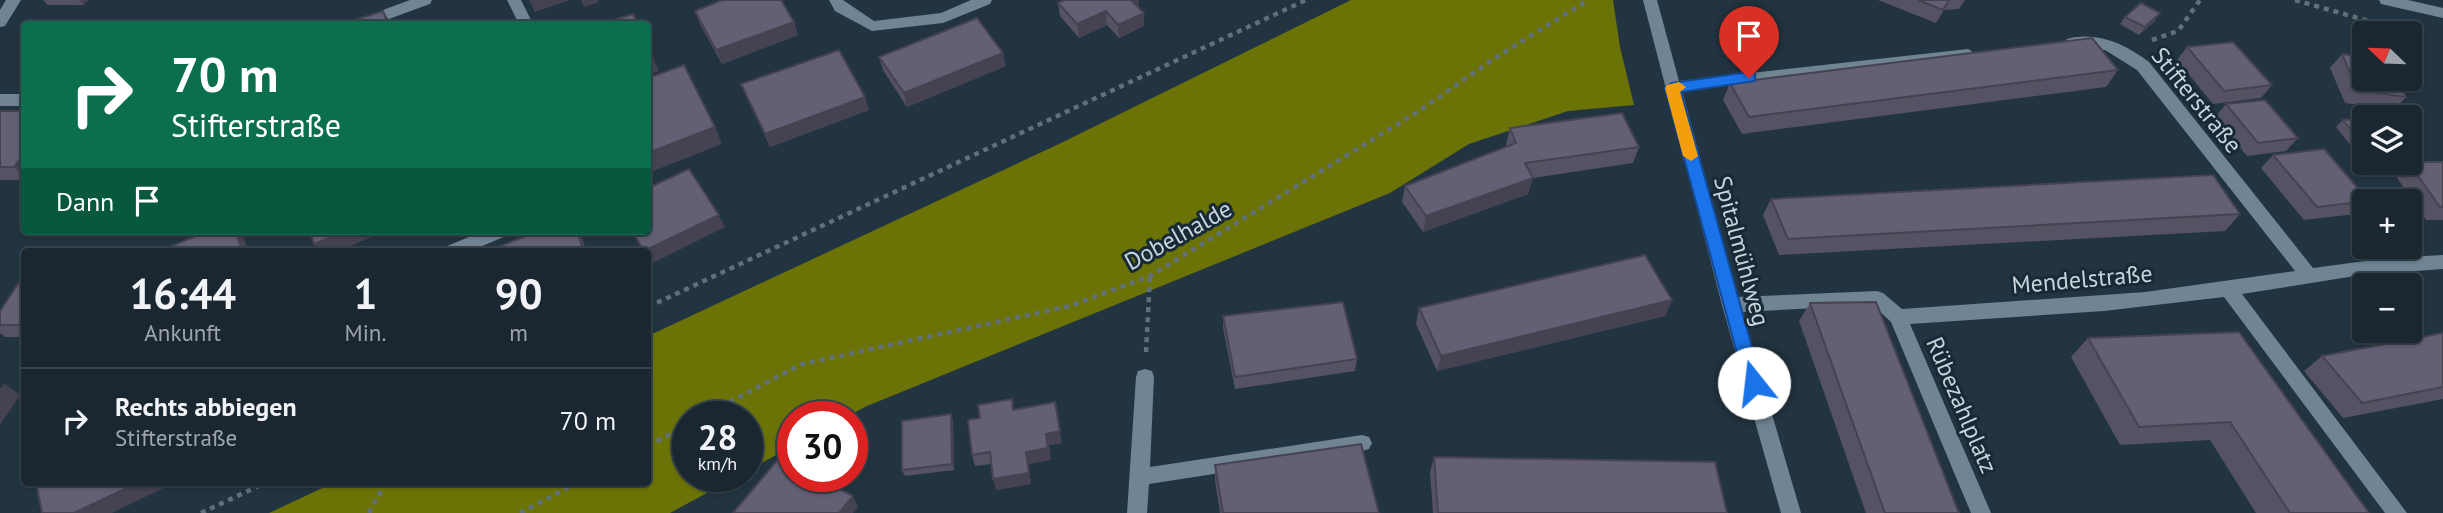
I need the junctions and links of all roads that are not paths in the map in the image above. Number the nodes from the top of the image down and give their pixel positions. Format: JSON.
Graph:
{"nodes":[{"id":1,"x":14,"y":0,"type":"edge"},
{"id":2,"x":425,"y":0,"type":"edge"},
{"id":3,"x":514,"y":0,"type":"edge"},
{"id":4,"x":836,"y":0,"type":"edge"},
{"id":5,"x":985,"y":0,"type":"edge"},
{"id":6,"x":1650,"y":0,"type":"edge"},
{"id":7,"x":2386,"y":0,"type":"edge"},
{"id":8,"x":2443,"y":13,"type":"edge"},
{"id":9,"x":369,"y":21,"type":"edge"},
{"id":10,"x":524,"y":21,"type":"edge"},
{"id":11,"x":0,"y":22,"type":"edge"},
{"id":12,"x":2057,"y":45,"type":"edge"},
{"id":13,"x":1987,"y":52,"type":"edge"},
{"id":14,"x":1672,"y":88,"type":"junction"},
{"id":15,"x":0,"y":100,"type":"edge"},
{"id":16,"x":21,"y":100,"type":"edge"},
{"id":17,"x":491,"y":235,"type":"edge"},
{"id":18,"x":460,"y":248,"type":"edge"},
{"id":19,"x":2443,"y":262,"type":"edge"},
{"id":20,"x":2308,"y":274,"type":"junction"},
{"id":21,"x":2228,"y":289,"type":"junction"},
{"id":22,"x":1731,"y":305,"type":"junction"},
{"id":23,"x":1898,"y":317,"type":"junction"},
{"id":24,"x":1144,"y":377,"type":"road end"},
{"id":25,"x":1362,"y":443,"type":"edge"},
{"id":26,"x":1139,"y":477,"type":"junction"},
{"id":27,"x":1137,"y":513,"type":"edge"},
{"id":28,"x":1791,"y":513,"type":"edge"},
{"id":29,"x":1981,"y":513,"type":"edge"},
{"id":30,"x":2397,"y":513,"type":"edge"}],
"edges":[{"from":1,"to":11,"type":"street"},
{"from":2,"to":9,"type":"street"},
{"from":3,"to":10,"type":"street"},
{"from":4,"to":5,"type":"street"},
{"from":6,"to":14,"type":"street","name":"Spitalmühlweg"},
{"from":7,"to":8,"type":"street"},
{"from":12,"to":20,"type":"street","name":"Stifterstraße"},
{"from":13,"to":14,"type":"street"},
{"from":14,"to":22,"type":"street","name":"Spitalmühlweg"},
{"from":15,"to":16,"type":"street"},
{"from":17,"to":18,"type":"street"},
{"from":19,"to":20,"type":"street","name":"Mendelstraße"},
{"from":20,"to":21,"type":"street","name":"Mendelstraße"},
{"from":21,"to":23,"type":"street","name":"Mendelstraße"},
{"from":21,"to":30,"type":"street"},
{"from":22,"to":23,"type":"street"},
{"from":22,"to":28,"type":"street","name":"Spitalmühlweg"},
{"from":23,"to":29,"type":"street","name":"Rübezahlplatz"},
{"from":24,"to":26,"type":"street"},
{"from":25,"to":26,"type":"street"},
{"from":26,"to":27,"type":"street"}]}
